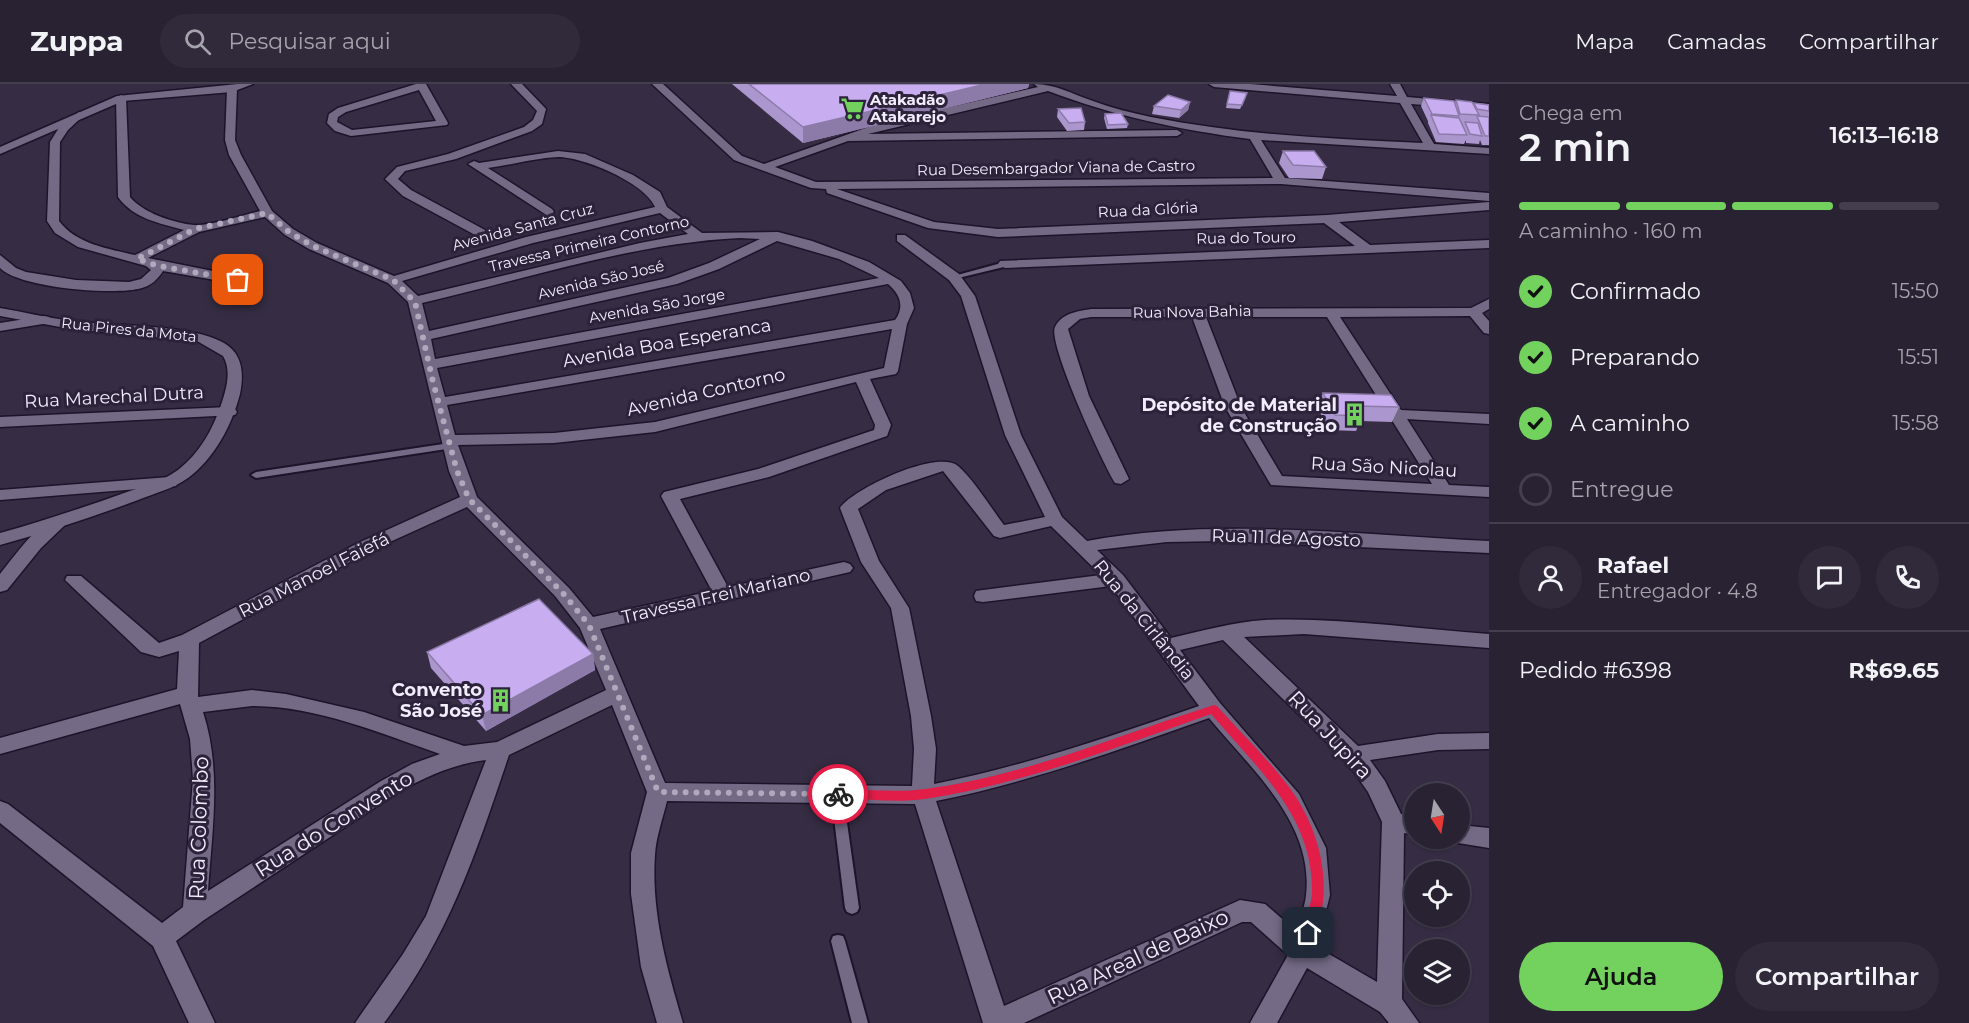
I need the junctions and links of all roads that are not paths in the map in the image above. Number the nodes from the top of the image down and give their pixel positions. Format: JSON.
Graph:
{"nodes":[{"id":1,"x":516,"y":84,"type":"edge"},
{"id":2,"x":657,"y":84,"type":"edge"},
{"id":3,"x":1064,"y":84,"type":"edge"},
{"id":4,"x":1214,"y":84,"type":"edge"},
{"id":5,"x":1395,"y":84,"type":"edge"},
{"id":6,"x":422,"y":85,"type":"edge"},
{"id":7,"x":236,"y":86,"type":"edge"},
{"id":8,"x":1044,"y":86,"type":"edge"},
{"id":9,"x":121,"y":98,"type":"junction"},
{"id":10,"x":1401,"y":99,"type":"junction"},
{"id":11,"x":1489,"y":107,"type":"edge"},
{"id":12,"x":79,"y":115,"type":"junction"},
{"id":13,"x":1210,"y":132,"type":"junction"},
{"id":14,"x":1253,"y":135,"type":"junction"},
{"id":15,"x":843,"y":138,"type":"junction"},
{"id":16,"x":1430,"y":146,"type":"junction"},
{"id":17,"x":0,"y":151,"type":"edge"},
{"id":18,"x":1489,"y":151,"type":"edge"},
{"id":19,"x":452,"y":157,"type":"junction"},
{"id":20,"x":478,"y":166,"type":"junction"},
{"id":21,"x":762,"y":168,"type":"junction"},
{"id":22,"x":1281,"y":181,"type":"junction"},
{"id":23,"x":815,"y":186,"type":"junction"},
{"id":24,"x":1489,"y":197,"type":"edge"},
{"id":25,"x":1489,"y":206,"type":"edge"},
{"id":26,"x":662,"y":209,"type":"junction"},
{"id":27,"x":548,"y":212,"type":"dead end"},
{"id":28,"x":267,"y":213,"type":"junction"},
{"id":29,"x":1327,"y":219,"type":"junction"},
{"id":30,"x":932,"y":225,"type":"junction"},
{"id":31,"x":195,"y":229,"type":"junction"},
{"id":32,"x":482,"y":233,"type":"dead end"},
{"id":33,"x":780,"y":235,"type":"junction"},
{"id":34,"x":697,"y":236,"type":"junction"},
{"id":35,"x":1489,"y":244,"type":"edge"},
{"id":36,"x":1369,"y":250,"type":"junction"},
{"id":37,"x":0,"y":259,"type":"edge"},
{"id":38,"x":137,"y":259,"type":"junction"},
{"id":39,"x":1005,"y":264,"type":"joint"},
{"id":40,"x":159,"y":266,"type":"junction"},
{"id":41,"x":954,"y":278,"type":"junction"},
{"id":42,"x":238,"y":280,"type":"dead end"},
{"id":43,"x":393,"y":280,"type":"junction"},
{"id":44,"x":891,"y":280,"type":"junction"},
{"id":45,"x":415,"y":302,"type":"junction"},
{"id":46,"x":1489,"y":303,"type":"edge"},
{"id":47,"x":1330,"y":311,"type":"junction"},
{"id":48,"x":0,"y":312,"type":"edge"},
{"id":49,"x":1197,"y":312,"type":"junction"},
{"id":50,"x":1474,"y":312,"type":"junction"},
{"id":51,"x":44,"y":320,"type":"junction"},
{"id":52,"x":900,"y":322,"type":"junction"},
{"id":53,"x":0,"y":327,"type":"edge"},
{"id":54,"x":1489,"y":330,"type":"edge"},
{"id":55,"x":424,"y":336,"type":"junction"},
{"id":56,"x":429,"y":364,"type":"junction"},
{"id":57,"x":861,"y":376,"type":"junction"},
{"id":58,"x":440,"y":402,"type":"junction"},
{"id":59,"x":229,"y":412,"type":"junction"},
{"id":60,"x":1395,"y":414,"type":"junction"},
{"id":61,"x":1489,"y":419,"type":"edge"},
{"id":62,"x":0,"y":422,"type":"edge"},
{"id":63,"x":445,"y":445,"type":"junction"},
{"id":64,"x":256,"y":475,"type":"dead end"},
{"id":65,"x":1121,"y":479,"type":"dead end"},
{"id":66,"x":170,"y":482,"type":"junction"},
{"id":67,"x":1444,"y":490,"type":"junction"},
{"id":68,"x":1489,"y":492,"type":"edge"},
{"id":69,"x":0,"y":495,"type":"edge"},
{"id":70,"x":469,"y":499,"type":"junction"},
{"id":71,"x":1055,"y":520,"type":"junction"},
{"id":72,"x":58,"y":522,"type":"junction"},
{"id":73,"x":0,"y":539,"type":"edge"},
{"id":74,"x":1084,"y":547,"type":"junction"},
{"id":75,"x":1489,"y":547,"type":"edge"},
{"id":76,"x":844,"y":568,"type":"dead end"},
{"id":77,"x":74,"y":579,"type":"dead end"},
{"id":78,"x":1116,"y":579,"type":"junction"},
{"id":79,"x":0,"y":586,"type":"edge"},
{"id":80,"x":723,"y":595,"type":"junction"},
{"id":81,"x":983,"y":596,"type":"dead end"},
{"id":82,"x":589,"y":625,"type":"junction"},
{"id":83,"x":1227,"y":632,"type":"junction"},
{"id":84,"x":189,"y":640,"type":"junction"},
{"id":85,"x":1489,"y":641,"type":"edge"},
{"id":86,"x":1167,"y":646,"type":"junction"},
{"id":87,"x":617,"y":694,"type":"junction"},
{"id":88,"x":189,"y":700,"type":"junction"},
{"id":89,"x":1214,"y":709,"type":"junction"},
{"id":90,"x":1489,"y":741,"type":"edge"},
{"id":91,"x":0,"y":746,"type":"edge"},
{"id":92,"x":500,"y":750,"type":"junction"},
{"id":93,"x":464,"y":754,"type":"junction"},
{"id":94,"x":1354,"y":755,"type":"junction"},
{"id":95,"x":658,"y":792,"type":"junction"},
{"id":96,"x":837,"y":794,"type":"junction"},
{"id":97,"x":923,"y":795,"type":"junction"},
{"id":98,"x":0,"y":810,"type":"edge"},
{"id":99,"x":1404,"y":824,"type":"edge"},
{"id":100,"x":852,"y":908,"type":"dead end"},
{"id":101,"x":195,"y":912,"type":"junction"},
{"id":102,"x":162,"y":938,"type":"junction"},
{"id":103,"x":838,"y":941,"type":"dead end"},
{"id":104,"x":1303,"y":952,"type":"junction"},
{"id":105,"x":1389,"y":1003,"type":"junction"},
{"id":106,"x":202,"y":1023,"type":"edge"},
{"id":107,"x":368,"y":1023,"type":"edge"},
{"id":108,"x":670,"y":1023,"type":"edge"},
{"id":109,"x":860,"y":1023,"type":"edge"},
{"id":110,"x":997,"y":1023,"type":"edge"},
{"id":111,"x":1263,"y":1023,"type":"edge"},
{"id":112,"x":1407,"y":1023,"type":"edge"}],
"edges":[{"from":1,"to":19,"type":"street"},
{"from":2,"to":21,"type":"street","name":"Rua Desembargador Viana de Castro"},
{"from":3,"to":8,"type":"street"},
{"from":4,"to":10,"type":"street"},
{"from":5,"to":10,"type":"street"},
{"from":6,"to":6,"type":"street"},
{"from":7,"to":9,"type":"street"},
{"from":7,"to":28,"type":"street"},
{"from":8,"to":13,"type":"street"},
{"from":8,"to":15,"type":"street"},
{"from":9,"to":12,"type":"street"},
{"from":9,"to":31,"type":"street"},
{"from":10,"to":11,"type":"street"},
{"from":10,"to":16,"type":"street"},
{"from":12,"to":17,"type":"street"},
{"from":12,"to":38,"type":"street"},
{"from":13,"to":14,"type":"street"},
{"from":13,"to":15,"type":"street"},
{"from":14,"to":16,"type":"street"},
{"from":14,"to":22,"type":"street"},
{"from":15,"to":21,"type":"street"},
{"from":16,"to":18,"type":"street"},
{"from":19,"to":20,"type":"street"},
{"from":19,"to":32,"type":"street"},
{"from":20,"to":26,"type":"street"},
{"from":20,"to":27,"type":"street"},
{"from":21,"to":23,"type":"street","name":"Rua Desembargador Viana de Castro"},
{"from":22,"to":23,"type":"street","name":"Rua Desembargador Viana de Castro"},
{"from":22,"to":24,"type":"street","name":"Rua Desembargador Viana de Castro"},
{"from":23,"to":30,"type":"street","name":"Rua da Glória"},
{"from":25,"to":29,"type":"street","name":"Rua da Glória"},
{"from":26,"to":34,"type":"street"},
{"from":26,"to":43,"type":"street","name":"Avenida Santa Cruz"},
{"from":28,"to":31,"type":"street"},
{"from":28,"to":43,"type":"street"},
{"from":29,"to":30,"type":"street","name":"Rua da Glória"},
{"from":29,"to":36,"type":"street"},
{"from":30,"to":41,"type":"street","name":"Rua da Cirlândia"},
{"from":31,"to":38,"type":"street"},
{"from":33,"to":34,"type":"street","name":"Travessa Primeira Contorno"},
{"from":33,"to":44,"type":"street","name":"Travessa Primeira Contorno"},
{"from":33,"to":55,"type":"street","name":"Avenida São José"},
{"from":34,"to":45,"type":"street","name":"Travessa Primeira Contorno"},
{"from":35,"to":36,"type":"street","name":"Rua do Touro"},
{"from":36,"to":39,"type":"street","name":"Rua do Touro"},
{"from":37,"to":40,"type":"street"},
{"from":38,"to":40,"type":"street"},
{"from":39,"to":41,"type":"lane"},
{"from":40,"to":42,"type":"street"},
{"from":41,"to":71,"type":"street","name":"Rua da Cirlândia"},
{"from":43,"to":45,"type":"street"},
{"from":44,"to":52,"type":"street","name":"Travessa Primeira Contorno"},
{"from":44,"to":56,"type":"street","name":"Avenida São Jorge"},
{"from":45,"to":55,"type":"street"},
{"from":46,"to":50,"type":"street"},
{"from":47,"to":49,"type":"street","name":"Rua Nova Bahia"},
{"from":47,"to":50,"type":"street","name":"Rua Nova Bahia"},
{"from":47,"to":60,"type":"street"},
{"from":48,"to":51,"type":"street","name":"Rua Pires da Mota"},
{"from":49,"to":65,"type":"street","name":"Rua Nova Bahia"},
{"from":49,"to":67,"type":"street","name":"Rua São Nicolau"},
{"from":50,"to":54,"type":"street"},
{"from":51,"to":53,"type":"street"},
{"from":51,"to":59,"type":"street","name":"Rua Pires da Mota"},
{"from":52,"to":57,"type":"street","name":"Avenida Contorno"},
{"from":52,"to":58,"type":"street","name":"Avenida Boa Esperanca"},
{"from":55,"to":56,"type":"street"},
{"from":56,"to":58,"type":"street"},
{"from":57,"to":63,"type":"street","name":"Avenida Contorno"},
{"from":57,"to":80,"type":"street"},
{"from":58,"to":63,"type":"street"},
{"from":59,"to":62,"type":"street","name":"Rua Marechal Dutra"},
{"from":59,"to":66,"type":"street"},
{"from":60,"to":61,"type":"street"},
{"from":60,"to":67,"type":"street"},
{"from":63,"to":64,"type":"lane"},
{"from":63,"to":70,"type":"street"},
{"from":66,"to":69,"type":"street"},
{"from":66,"to":72,"type":"street"},
{"from":67,"to":68,"type":"street","name":"Rua São Nicolau"},
{"from":70,"to":82,"type":"street"},
{"from":70,"to":84,"type":"street","name":"Rua Manoel Faiefá"},
{"from":71,"to":74,"type":"street","name":"Rua da Cirlândia"},
{"from":71,"to":97,"type":"street"},
{"from":72,"to":73,"type":"street"},
{"from":72,"to":79,"type":"street"},
{"from":74,"to":75,"type":"street","name":"Rua 11 de Agosto"},
{"from":74,"to":78,"type":"street","name":"Rua da Cirlândia"},
{"from":76,"to":80,"type":"street","name":"Travessa Frei Mariano"},
{"from":77,"to":84,"type":"street","name":"Rua Manoel Faiefá"},
{"from":78,"to":81,"type":"street"},
{"from":78,"to":86,"type":"street","name":"Rua da Cirlândia"},
{"from":80,"to":82,"type":"street","name":"Travessa Frei Mariano"},
{"from":82,"to":87,"type":"street"},
{"from":83,"to":85,"type":"street"},
{"from":83,"to":86,"type":"street"},
{"from":83,"to":94,"type":"street","name":"Rua Jupira"},
{"from":84,"to":88,"type":"street","name":"Rua Colombo"},
{"from":86,"to":89,"type":"street","name":"Rua da Cirlândia"},
{"from":87,"to":92,"type":"street","name":"Rua do Convento"},
{"from":87,"to":95,"type":"street"},
{"from":88,"to":91,"type":"street"},
{"from":88,"to":93,"type":"street"},
{"from":88,"to":101,"type":"street","name":"Rua Colombo"},
{"from":89,"to":97,"type":"street"},
{"from":89,"to":104,"type":"street","name":"Rua da Cirlândia"},
{"from":90,"to":94,"type":"street"},
{"from":92,"to":93,"type":"street","name":"Rua do Convento"},
{"from":92,"to":107,"type":"street"},
{"from":93,"to":101,"type":"street","name":"Rua do Convento"},
{"from":94,"to":99,"type":"street","name":"Rua Jupira"},
{"from":95,"to":96,"type":"street"},
{"from":95,"to":108,"type":"street"},
{"from":96,"to":97,"type":"street"},
{"from":96,"to":100,"type":"lane"},
{"from":97,"to":110,"type":"street"},
{"from":98,"to":102,"type":"street"},
{"from":99,"to":105,"type":"street","name":"Rua Jupira"},
{"from":101,"to":102,"type":"street","name":"Rua do Convento"},
{"from":102,"to":106,"type":"street"},
{"from":103,"to":109,"type":"lane"},
{"from":104,"to":105,"type":"street"},
{"from":104,"to":110,"type":"street","name":"Rua Areal de Baixo"},
{"from":104,"to":111,"type":"street","name":"Rua da Cirlândia"},
{"from":105,"to":112,"type":"street"}]}
